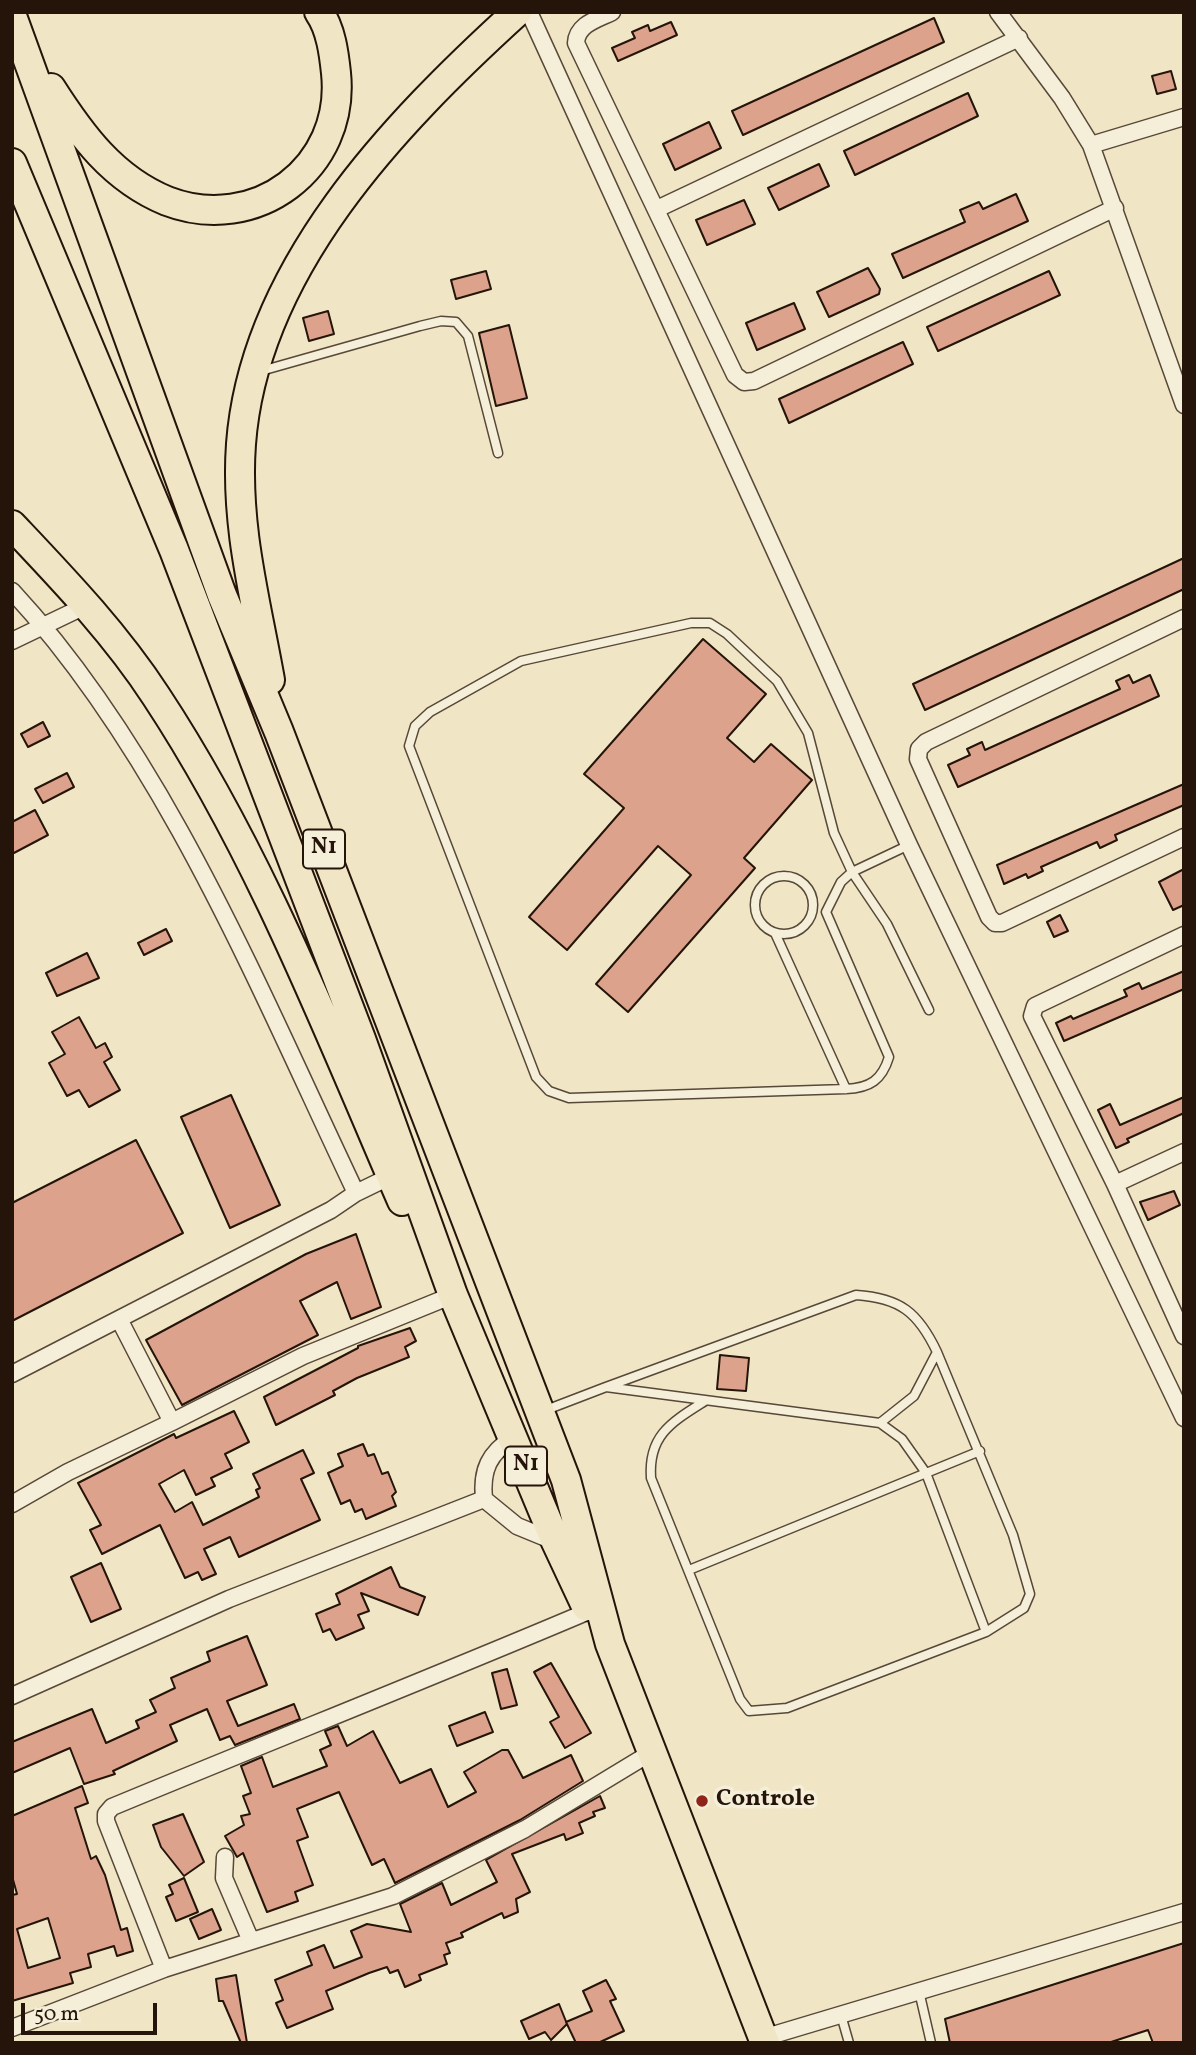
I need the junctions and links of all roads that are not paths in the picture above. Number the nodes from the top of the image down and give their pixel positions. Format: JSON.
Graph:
{"nodes":[{"id":1,"x":319,"y":12,"type":"edge"},
{"id":2,"x":517,"y":12,"type":"edge"},
{"id":3,"x":529,"y":12,"type":"edge"},
{"id":4,"x":612,"y":12,"type":"edge"},
{"id":5,"x":998,"y":12,"type":"edge"},
{"id":6,"x":12,"y":16,"type":"edge"},
{"id":7,"x":1019,"y":38,"type":"junction"},
{"id":8,"x":29,"y":58,"type":"junction"},
{"id":9,"x":1184,"y":117,"type":"edge"},
{"id":10,"x":1091,"y":145,"type":"junction"},
{"id":11,"x":12,"y":163,"type":"edge"},
{"id":12,"x":1115,"y":208,"type":"junction"},
{"id":13,"x":657,"y":209,"type":"junction"},
{"id":14,"x":255,"y":373,"type":"junction"},
{"id":15,"x":1184,"y":405,"type":"edge"},
{"id":16,"x":498,"y":453,"type":"dead end"},
{"id":17,"x":12,"y":525,"type":"edge"},
{"id":18,"x":12,"y":591,"type":"edge"},
{"id":19,"x":87,"y":605,"type":"junction"},
{"id":20,"x":1184,"y":618,"type":"edge"},
{"id":21,"x":45,"y":626,"type":"junction"},
{"id":22,"x":12,"y":641,"type":"edge"},
{"id":23,"x":279,"y":732,"type":"junction"},
{"id":24,"x":1184,"y":837,"type":"edge"},
{"id":25,"x":909,"y":845,"type":"junction"},
{"id":26,"x":852,"y":872,"type":"junction"},
{"id":27,"x":813,"y":911,"type":"junction"},
{"id":28,"x":826,"y":912,"type":"junction"},
{"id":29,"x":775,"y":933,"type":"junction"},
{"id":30,"x":1184,"y":935,"type":"edge"},
{"id":31,"x":929,"y":1010,"type":"dead end"},
{"id":32,"x":846,"y":1089,"type":"junction"},
{"id":33,"x":1184,"y":1152,"type":"edge"},
{"id":34,"x":391,"y":1176,"type":"junction"},
{"id":35,"x":1115,"y":1184,"type":"junction"},
{"id":36,"x":356,"y":1193,"type":"junction"},
{"id":37,"x":452,"y":1290,"type":"junction"},
{"id":38,"x":119,"y":1319,"type":"junction"},
{"id":39,"x":1184,"y":1336,"type":"edge"},
{"id":40,"x":937,"y":1352,"type":"junction"},
{"id":41,"x":12,"y":1374,"type":"edge"},
{"id":42,"x":606,"y":1387,"type":"junction"},
{"id":43,"x":705,"y":1401,"type":"junction"},
{"id":44,"x":540,"y":1412,"type":"junction"},
{"id":45,"x":1184,"y":1418,"type":"edge"},
{"id":46,"x":172,"y":1422,"type":"junction"},
{"id":47,"x":880,"y":1423,"type":"junction"},
{"id":48,"x":514,"y":1437,"type":"junction"},
{"id":49,"x":980,"y":1451,"type":"junction"},
{"id":50,"x":926,"y":1473,"type":"junction"},
{"id":51,"x":484,"y":1499,"type":"junction"},
{"id":52,"x":12,"y":1504,"type":"edge"},
{"id":53,"x":556,"y":1542,"type":"junction"},
{"id":54,"x":689,"y":1570,"type":"junction"},
{"id":55,"x":589,"y":1611,"type":"junction"},
{"id":56,"x":986,"y":1632,"type":"junction"},
{"id":57,"x":610,"y":1644,"type":"junction"},
{"id":58,"x":12,"y":1696,"type":"edge"},
{"id":59,"x":652,"y":1752,"type":"junction"},
{"id":60,"x":225,"y":1857,"type":"dead end"},
{"id":61,"x":1184,"y":1912,"type":"edge"},
{"id":62,"x":251,"y":1941,"type":"junction"},
{"id":63,"x":164,"y":1969,"type":"junction"},
{"id":64,"x":919,"y":1991,"type":"junction"},
{"id":65,"x":841,"y":2015,"type":"junction"},
{"id":66,"x":12,"y":2028,"type":"edge"},
{"id":67,"x":764,"y":2040,"type":"edge"},
{"id":68,"x":849,"y":2043,"type":"edge"},
{"id":69,"x":931,"y":2043,"type":"edge"}],
"edges":[{"from":1,"to":8,"type":"highway"},
{"from":2,"to":14,"type":"highway"},
{"from":3,"to":25,"type":"street"},
{"from":4,"to":13,"type":"street"},
{"from":5,"to":7,"type":"street"},
{"from":6,"to":8,"type":"highway","number":"N1"},
{"from":7,"to":10,"type":"street"},
{"from":7,"to":13,"type":"street"},
{"from":8,"to":23,"type":"highway","number":"N1"},
{"from":9,"to":10,"type":"street"},
{"from":10,"to":12,"type":"street"},
{"from":11,"to":37,"type":"highway","number":"N1"},
{"from":12,"to":13,"type":"street"},
{"from":12,"to":15,"type":"street"},
{"from":14,"to":16,"type":"lane"},
{"from":14,"to":23,"type":"highway"},
{"from":17,"to":19,"type":"highway"},
{"from":18,"to":21,"type":"street"},
{"from":19,"to":21,"type":"street"},
{"from":19,"to":34,"type":"highway"},
{"from":20,"to":24,"type":"street"},
{"from":21,"to":22,"type":"street"},
{"from":21,"to":36,"type":"street"},
{"from":23,"to":44,"type":"highway","number":"N1"},
{"from":25,"to":26,"type":"lane"},
{"from":25,"to":45,"type":"street"},
{"from":26,"to":28,"type":"lane"},
{"from":26,"to":31,"type":"lane"},
{"from":26,"to":32,"type":"lane"},
{"from":27,"to":28,"type":"lane"},
{"from":27,"to":29,"type":"lane"},
{"from":27,"to":29,"type":"lane"},
{"from":28,"to":32,"type":"lane"},
{"from":29,"to":32,"type":"lane"},
{"from":30,"to":35,"type":"street"},
{"from":33,"to":35,"type":"street"},
{"from":34,"to":36,"type":"street"},
{"from":34,"to":37,"type":"highway"},
{"from":35,"to":39,"type":"street"},
{"from":36,"to":38,"type":"street"},
{"from":37,"to":46,"type":"street"},
{"from":37,"to":48,"type":"highway","number":"N1"},
{"from":38,"to":41,"type":"street"},
{"from":38,"to":46,"type":"street"},
{"from":40,"to":42,"type":"lane"},
{"from":40,"to":47,"type":"lane"},
{"from":40,"to":49,"type":"lane"},
{"from":42,"to":43,"type":"lane"},
{"from":42,"to":44,"type":"lane"},
{"from":43,"to":47,"type":"lane"},
{"from":43,"to":54,"type":"lane"},
{"from":44,"to":57,"type":"highway","number":"N1"},
{"from":46,"to":52,"type":"street"},
{"from":47,"to":50,"type":"lane"},
{"from":48,"to":51,"type":"street"},
{"from":48,"to":53,"type":"highway","number":"N1"},
{"from":49,"to":50,"type":"lane"},
{"from":49,"to":56,"type":"lane"},
{"from":50,"to":54,"type":"lane"},
{"from":50,"to":56,"type":"lane"},
{"from":51,"to":53,"type":"street"},
{"from":51,"to":58,"type":"street"},
{"from":53,"to":55,"type":"highway","number":"N1"},
{"from":54,"to":56,"type":"lane"},
{"from":55,"to":57,"type":"highway","number":"N1"},
{"from":55,"to":63,"type":"street"},
{"from":57,"to":59,"type":"highway","number":"N1"},
{"from":59,"to":62,"type":"street"},
{"from":59,"to":67,"type":"highway","number":"N1"},
{"from":60,"to":62,"type":"street"},
{"from":61,"to":64,"type":"street"},
{"from":62,"to":63,"type":"street"},
{"from":63,"to":66,"type":"street"},
{"from":64,"to":65,"type":"street"},
{"from":64,"to":69,"type":"lane"},
{"from":65,"to":67,"type":"street"},
{"from":65,"to":68,"type":"lane"}]}
